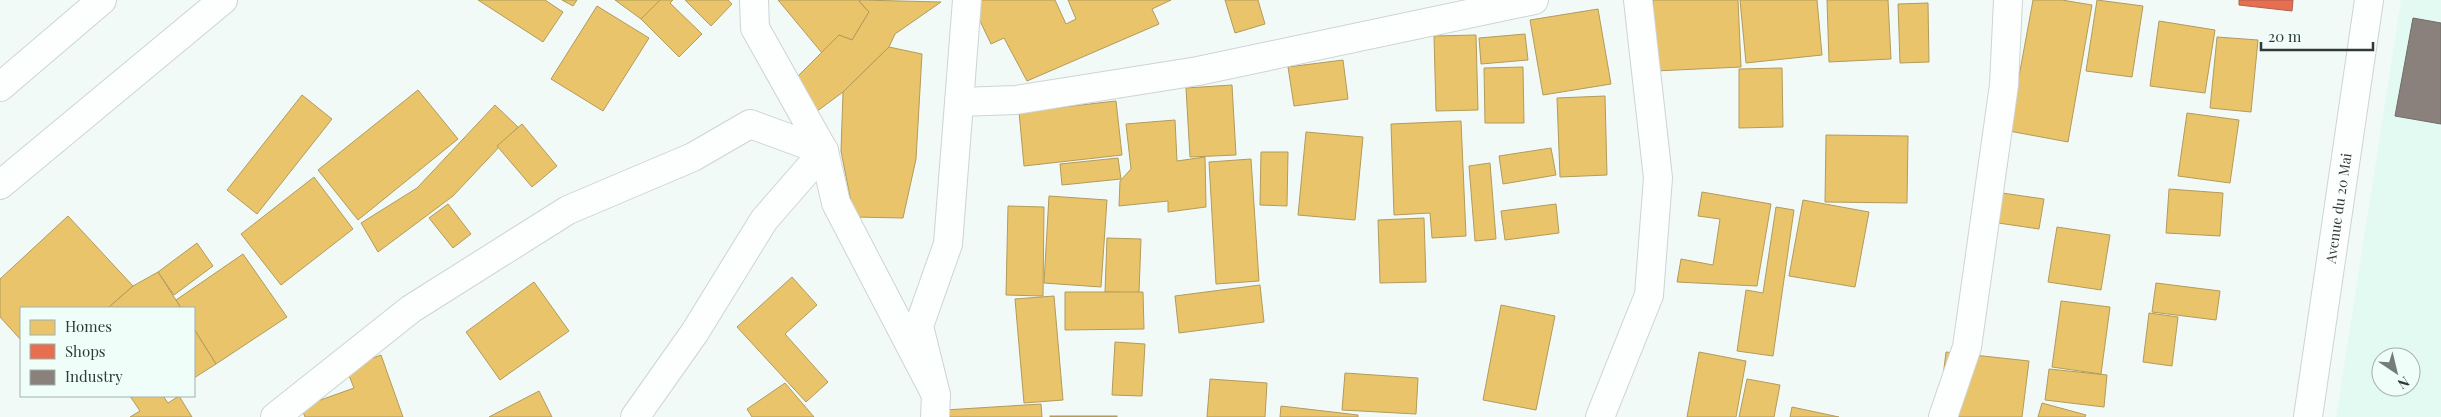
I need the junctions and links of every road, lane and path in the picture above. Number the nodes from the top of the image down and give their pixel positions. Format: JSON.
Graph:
{"nodes":[{"id":1,"x":102,"y":0,"type":"edge"},
{"id":2,"x":223,"y":0,"type":"edge"},
{"id":3,"x":754,"y":0,"type":"edge"},
{"id":4,"x":967,"y":0,"type":"edge"},
{"id":5,"x":1534,"y":0,"type":"edge"},
{"id":6,"x":1638,"y":0,"type":"edge"},
{"id":7,"x":2008,"y":0,"type":"edge"},
{"id":8,"x":2368,"y":0,"type":"edge"},
{"id":9,"x":0,"y":87,"type":"edge"},
{"id":10,"x":959,"y":102,"type":"junction"},
{"id":11,"x":824,"y":151,"type":"junction"},
{"id":12,"x":0,"y":186,"type":"edge"},
{"id":13,"x":931,"y":410,"type":"edge"},
{"id":14,"x":275,"y":417,"type":"edge"},
{"id":15,"x":635,"y":417,"type":"edge"},
{"id":16,"x":1600,"y":417,"type":"edge"},
{"id":17,"x":1943,"y":417,"type":"edge"},
{"id":18,"x":2308,"y":417,"type":"edge"}],
"edges":[{"from":1,"to":9,"type":"street"},
{"from":2,"to":12,"type":"street"},
{"from":3,"to":11,"type":"street"},
{"from":4,"to":10,"type":"street"},
{"from":5,"to":10,"type":"street"},
{"from":6,"to":16,"type":"street"},
{"from":7,"to":17,"type":"street"},
{"from":8,"to":18,"type":"street","name":"Avenue du 20 Mai"},
{"from":10,"to":13,"type":"street"},
{"from":11,"to":13,"type":"street"},
{"from":11,"to":14,"type":"street"},
{"from":11,"to":15,"type":"street"}]}
